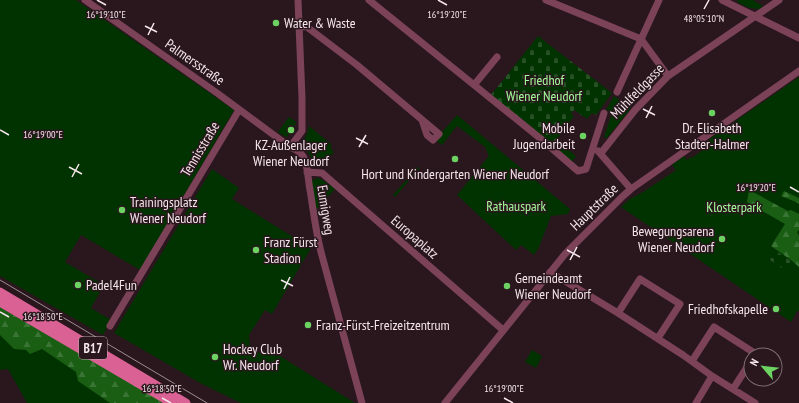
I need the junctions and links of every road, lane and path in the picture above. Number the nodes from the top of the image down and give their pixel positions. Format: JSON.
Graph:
{"nodes":[{"id":1,"x":85,"y":0,"type":"edge"},
{"id":2,"x":298,"y":0,"type":"edge"},
{"id":3,"x":370,"y":0,"type":"edge"},
{"id":4,"x":546,"y":0,"type":"edge"},
{"id":5,"x":659,"y":0,"type":"edge"},
{"id":6,"x":722,"y":0,"type":"edge"},
{"id":7,"x":778,"y":0,"type":"edge"},
{"id":8,"x":733,"y":2,"type":"edge"},
{"id":9,"x":754,"y":16,"type":"junction"},
{"id":10,"x":299,"y":26,"type":"junction"},
{"id":11,"x":799,"y":38,"type":"edge"},
{"id":12,"x":641,"y":39,"type":"junction"},
{"id":13,"x":497,"y":57,"type":"dead end"},
{"id":14,"x":799,"y":71,"type":"edge"},
{"id":15,"x":668,"y":76,"type":"junction"},
{"id":16,"x":474,"y":85,"type":"junction"},
{"id":17,"x":617,"y":92,"type":"dead end"},
{"id":18,"x":239,"y":110,"type":"junction"},
{"id":19,"x":604,"y":113,"type":"dead end"},
{"id":20,"x":422,"y":120,"type":"dead end"},
{"id":21,"x":290,"y":147,"type":"junction"},
{"id":22,"x":593,"y":148,"type":"junction"},
{"id":23,"x":601,"y":153,"type":"junction"},
{"id":24,"x":307,"y":172,"type":"junction"},
{"id":25,"x":631,"y":189,"type":"junction"},
{"id":26,"x":550,"y":272,"type":"junction"},
{"id":27,"x":0,"y":292,"type":"edge"},
{"id":28,"x":0,"y":302,"type":"edge"},
{"id":29,"x":618,"y":313,"type":"junction"},
{"id":30,"x":110,"y":326,"type":"dead end"},
{"id":31,"x":503,"y":330,"type":"junction"},
{"id":32,"x":658,"y":338,"type":"junction"},
{"id":33,"x":745,"y":347,"type":"edge"},
{"id":34,"x":692,"y":361,"type":"junction"},
{"id":35,"x":743,"y":373,"type":"edge"},
{"id":36,"x":712,"y":376,"type":"junction"},
{"id":37,"x":733,"y":389,"type":"junction"},
{"id":38,"x":172,"y":403,"type":"edge"},
{"id":39,"x":186,"y":403,"type":"edge"},
{"id":40,"x":362,"y":403,"type":"edge"},
{"id":41,"x":445,"y":403,"type":"edge"},
{"id":42,"x":696,"y":403,"type":"edge"},
{"id":43,"x":755,"y":403,"type":"edge"}],
"edges":[{"from":1,"to":18,"type":"street","name":"Palmersstraße"},
{"from":2,"to":10,"type":"street"},
{"from":3,"to":16,"type":"street"},
{"from":4,"to":12,"type":"street"},
{"from":5,"to":12,"type":"street"},
{"from":6,"to":8,"type":"street"},
{"from":7,"to":9,"type":"street","name":"Mühlfeldgasse"},
{"from":8,"to":9,"type":"street"},
{"from":9,"to":11,"type":"street"},
{"from":9,"to":15,"type":"street","name":"Mühlfeldgasse"},
{"from":10,"to":20,"type":"street"},
{"from":10,"to":21,"type":"street"},
{"from":12,"to":15,"type":"street"},
{"from":12,"to":17,"type":"street"},
{"from":13,"to":16,"type":"street"},
{"from":14,"to":25,"type":"street","name":"Hauptstraße"},
{"from":15,"to":23,"type":"street","name":"Mühlfeldgasse"},
{"from":16,"to":22,"type":"street"},
{"from":18,"to":21,"type":"street","name":"Palmersstraße"},
{"from":18,"to":30,"type":"street","name":"Tennisstraße"},
{"from":19,"to":22,"type":"street"},
{"from":21,"to":24,"type":"street","name":"Eumigweg"},
{"from":22,"to":23,"type":"street"},
{"from":23,"to":25,"type":"street"},
{"from":24,"to":31,"type":"street","name":"Europaplatz"},
{"from":24,"to":40,"type":"street","name":"Eumigweg"},
{"from":25,"to":26,"type":"street","name":"Hauptstraße"},
{"from":26,"to":29,"type":"street"},
{"from":26,"to":31,"type":"street","name":"Hauptstraße"},
{"from":27,"to":39,"type":"main road","number":"B17"},
{"from":28,"to":38,"type":"main road","number":"B17"},
{"from":29,"to":32,"type":"street"},
{"from":29,"to":32,"type":"street"},
{"from":31,"to":41,"type":"street","name":"Hauptstraße"},
{"from":32,"to":34,"type":"street"},
{"from":33,"to":34,"type":"street"},
{"from":34,"to":36,"type":"street"},
{"from":35,"to":37,"type":"street"},
{"from":36,"to":37,"type":"street"},
{"from":36,"to":42,"type":"street"},
{"from":37,"to":43,"type":"street"}]}
